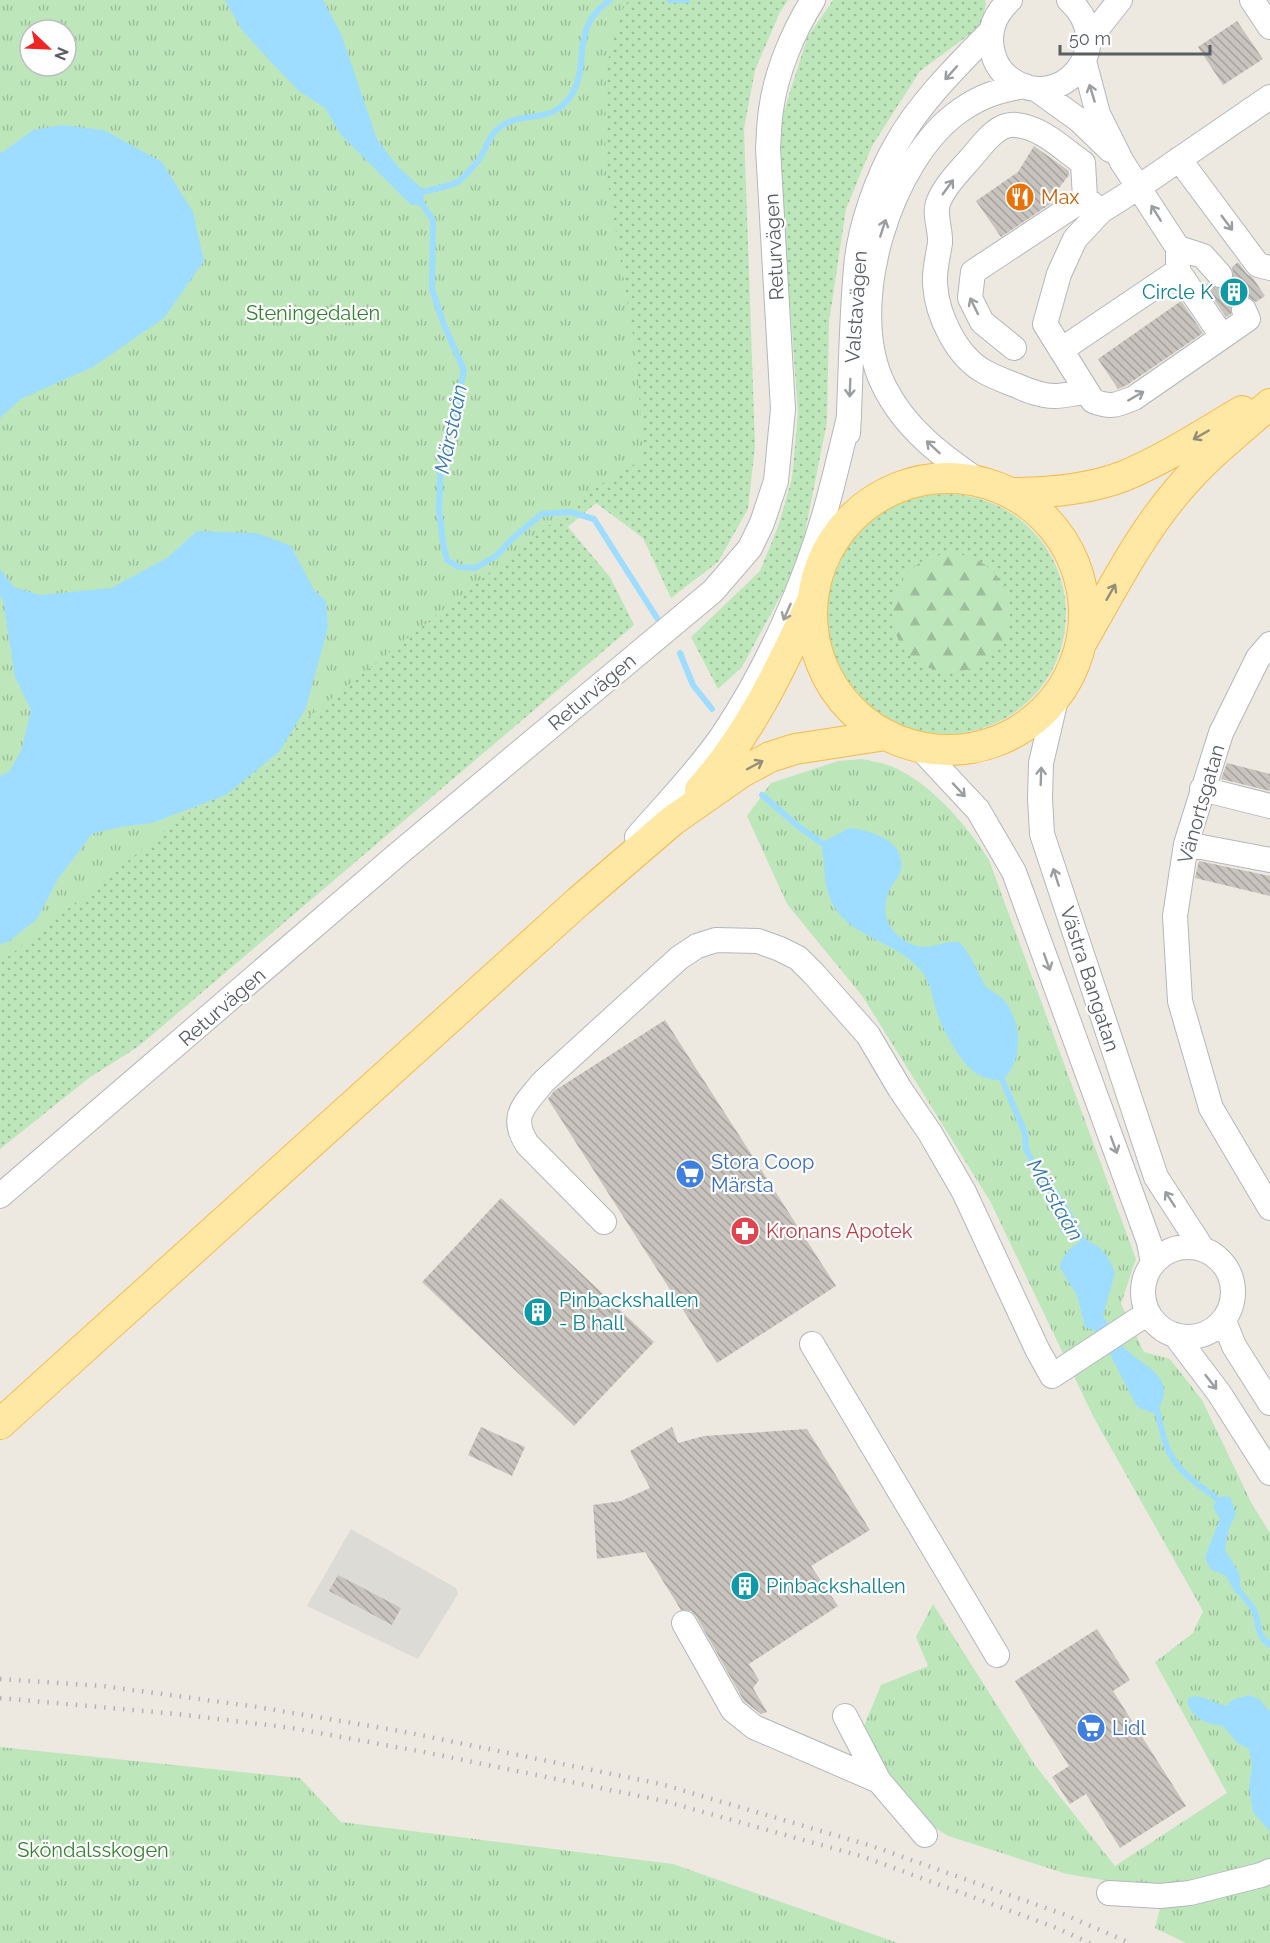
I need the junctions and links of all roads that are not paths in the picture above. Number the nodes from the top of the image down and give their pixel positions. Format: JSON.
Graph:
{"nodes":[{"id":1,"x":813,"y":0,"type":"edge"},
{"id":2,"x":1069,"y":0,"type":"edge"},
{"id":3,"x":1120,"y":0,"type":"edge"},
{"id":4,"x":1251,"y":0,"type":"edge"},
{"id":5,"x":1003,"y":3,"type":"edge"},
{"id":6,"x":1270,"y":27,"type":"edge"},
{"id":7,"x":991,"y":31,"type":"junction"},
{"id":8,"x":1086,"y":50,"type":"junction"},
{"id":9,"x":1031,"y":88,"type":"junction"},
{"id":10,"x":1270,"y":97,"type":"edge"},
{"id":11,"x":1179,"y":159,"type":"junction"},
{"id":12,"x":1122,"y":162,"type":"junction"},
{"id":13,"x":1139,"y":187,"type":"junction"},
{"id":14,"x":1093,"y":204,"type":"junction"},
{"id":15,"x":1178,"y":260,"type":"junction"},
{"id":16,"x":1270,"y":268,"type":"edge"},
{"id":17,"x":1220,"y":275,"type":"tunnel mouth"},
{"id":18,"x":1244,"y":310,"type":"dead end"},
{"id":19,"x":1045,"y":324,"type":"junction"},
{"id":20,"x":1222,"y":336,"type":"junction"},
{"id":21,"x":1014,"y":348,"type":"junction"},
{"id":22,"x":1061,"y":350,"type":"junction"},
{"id":23,"x":984,"y":372,"type":"junction"},
{"id":24,"x":1086,"y":392,"type":"junction"},
{"id":25,"x":1270,"y":395,"type":"edge"},
{"id":26,"x":1270,"y":404,"type":"edge"},
{"id":27,"x":849,"y":417,"type":"junction"},
{"id":28,"x":980,"y":482,"type":"junction"},
{"id":29,"x":1010,"y":493,"type":"junction"},
{"id":30,"x":828,"y":550,"type":"junction"},
{"id":31,"x":813,"y":600,"type":"junction"},
{"id":32,"x":1081,"y":642,"type":"junction"},
{"id":33,"x":1270,"y":644,"type":"edge"},
{"id":34,"x":1057,"y":695,"type":"junction"},
{"id":35,"x":886,"y":735,"type":"junction"},
{"id":36,"x":919,"y":747,"type":"junction"},
{"id":37,"x":1202,"y":789,"type":"junction"},
{"id":38,"x":1270,"y":806,"type":"edge"},
{"id":39,"x":672,"y":821,"type":"junction"},
{"id":40,"x":1186,"y":844,"type":"junction"},
{"id":41,"x":1270,"y":860,"type":"edge"},
{"id":42,"x":579,"y":901,"type":"junction"},
{"id":43,"x":0,"y":1196,"type":"edge"},
{"id":44,"x":1267,"y":1197,"type":"edge"},
{"id":45,"x":604,"y":1222,"type":"dead end"},
{"id":46,"x":1202,"y":1248,"type":"junction"},
{"id":47,"x":1153,"y":1263,"type":"junction"},
{"id":48,"x":1148,"y":1313,"type":"junction"},
{"id":49,"x":1224,"y":1321,"type":"junction"},
{"id":50,"x":1175,"y":1335,"type":"junction"},
{"id":51,"x":812,"y":1344,"type":"dead end"},
{"id":52,"x":1270,"y":1403,"type":"edge"},
{"id":53,"x":0,"y":1424,"type":"edge"},
{"id":54,"x":1270,"y":1473,"type":"edge"},
{"id":55,"x":684,"y":1623,"type":"dead end"},
{"id":56,"x":997,"y":1655,"type":"dead end"},
{"id":57,"x":845,"y":1716,"type":"dead end"},
{"id":58,"x":879,"y":1781,"type":"junction"},
{"id":59,"x":925,"y":1835,"type":"dead end"},
{"id":60,"x":1270,"y":1871,"type":"edge"},
{"id":61,"x":1109,"y":1893,"type":"dead end"}],
"edges":[{"from":1,"to":43,"type":"street","name":"Returvägen"},
{"from":2,"to":8,"type":"street"},
{"from":3,"to":8,"type":"street"},
{"from":4,"to":6,"type":"street"},
{"from":5,"to":7,"type":"street","name":"Valstavägen"},
{"from":7,"to":9,"type":"street"},
{"from":7,"to":27,"type":"street","name":"Valstavägen","one_way":true},
{"from":8,"to":9,"type":"street","name":"Valstavägen"},
{"from":12,"to":8,"type":"street","one_way":true},
{"from":9,"to":12,"type":"street"},
{"from":28,"to":9,"type":"street","name":"Valstavägen","one_way":true},
{"from":10,"to":11,"type":"street"},
{"from":11,"to":13,"type":"street"},
{"from":11,"to":16,"type":"street","one_way":true},
{"from":12,"to":13,"type":"street"},
{"from":13,"to":14,"type":"street"},
{"from":15,"to":13,"type":"street","one_way":true},
{"from":14,"to":19,"type":"street"},
{"from":21,"to":14,"type":"street","one_way":true},
{"from":23,"to":14,"type":"street","one_way":true},
{"from":15,"to":17,"type":"street"},
{"from":15,"to":20,"type":"street"},
{"from":15,"to":22,"type":"street"},
{"from":18,"to":20,"type":"street"},
{"from":19,"to":21,"type":"street"},
{"from":19,"to":22,"type":"street"},
{"from":24,"to":20,"type":"street","one_way":true},
{"from":21,"to":23,"type":"street"},
{"from":22,"to":24,"type":"street"},
{"from":23,"to":24,"type":"street"},
{"from":25,"to":29,"type":"main road","one_way":true},
{"from":32,"to":26,"type":"main road","one_way":true},
{"from":27,"to":30,"type":"street","name":"Valstavägen"},
{"from":27,"to":42,"type":"street","one_way":true},
{"from":28,"to":29,"type":"main road"},
{"from":28,"to":30,"type":"main road"},
{"from":29,"to":32,"type":"main road"},
{"from":30,"to":31,"type":"main road"},
{"from":31,"to":35,"type":"main road"},
{"from":31,"to":39,"type":"main road"},
{"from":32,"to":34,"type":"main road"},
{"from":33,"to":37,"type":"street","name":"Vänortsgatan"},
{"from":34,"to":36,"type":"main road"},
{"from":46,"to":34,"type":"street","name":"Västra Bangatan","one_way":true},
{"from":35,"to":36,"type":"main road"},
{"from":39,"to":35,"type":"main road","one_way":true},
{"from":36,"to":47,"type":"street","name":"Västra Bangatan","one_way":true},
{"from":37,"to":38,"type":"street"},
{"from":37,"to":40,"type":"street","name":"Vänortsgatan"},
{"from":39,"to":42,"type":"main road"},
{"from":40,"to":41,"type":"street"},
{"from":40,"to":44,"type":"street","name":"Vänortsgatan"},
{"from":42,"to":53,"type":"main road"},
{"from":45,"to":48,"type":"street"},
{"from":46,"to":47,"type":"street"},
{"from":46,"to":49,"type":"street","name":"Västra Bangatan"},
{"from":47,"to":48,"type":"street"},
{"from":48,"to":50,"type":"street"},
{"from":49,"to":50,"type":"street"},
{"from":49,"to":52,"type":"street"},
{"from":50,"to":54,"type":"street","one_way":true},
{"from":51,"to":56,"type":"street"},
{"from":55,"to":58,"type":"street"},
{"from":57,"to":58,"type":"street"},
{"from":58,"to":59,"type":"street"},
{"from":60,"to":61,"type":"street"}]}
